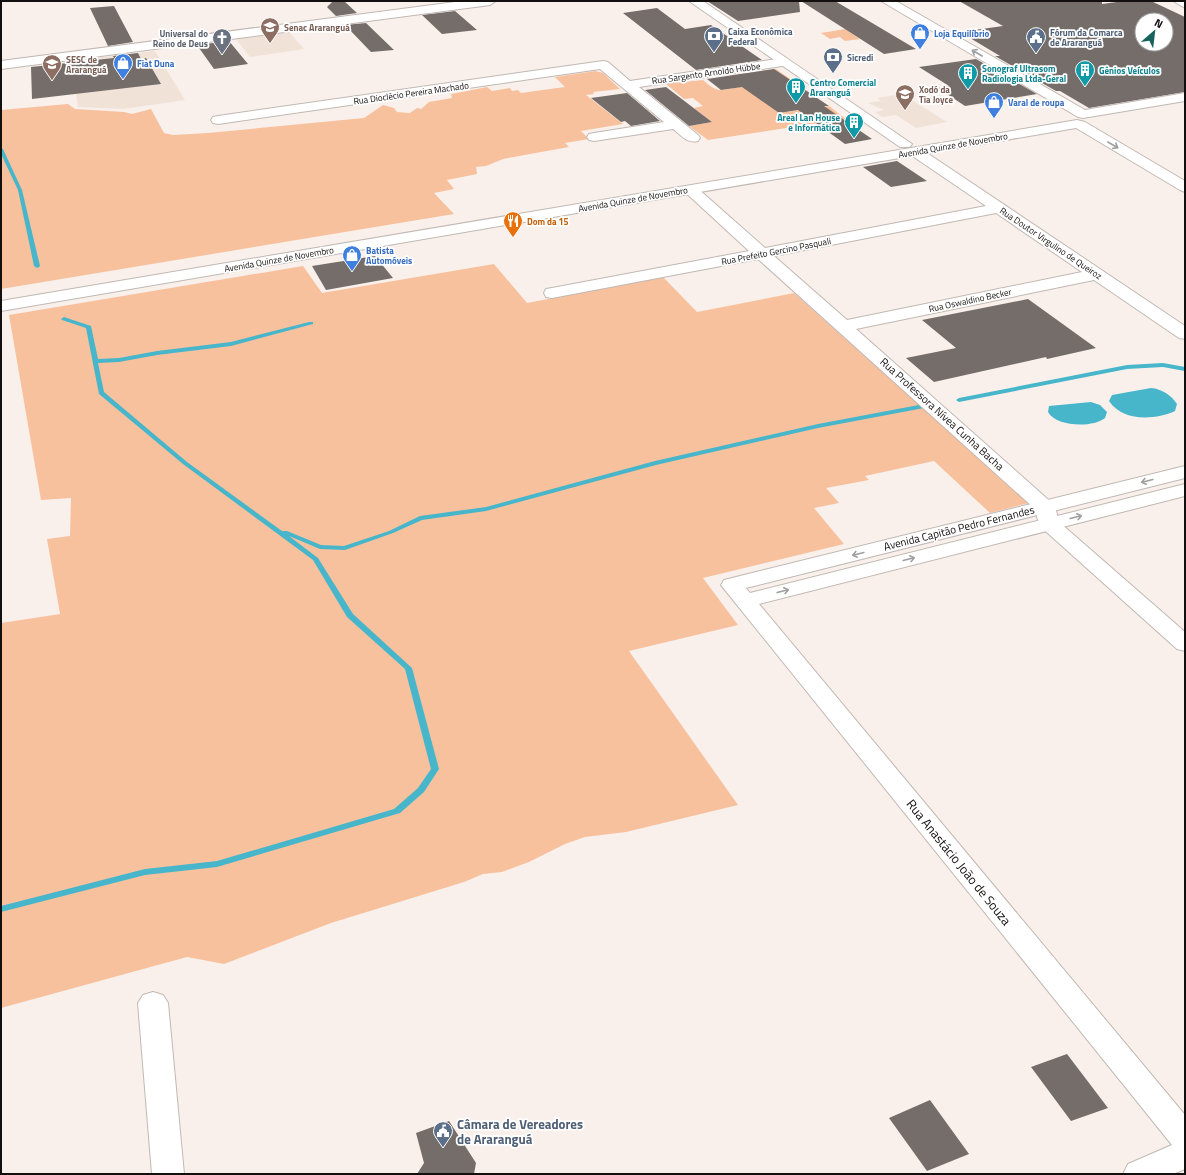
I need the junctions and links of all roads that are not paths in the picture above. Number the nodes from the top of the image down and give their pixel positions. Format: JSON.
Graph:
{"nodes":[{"id":1,"x":448,"y":1,"type":"edge"},
{"id":2,"x":490,"y":1,"type":"edge"},
{"id":3,"x":695,"y":1,"type":"edge"},
{"id":4,"x":1179,"y":1,"type":"edge"},
{"id":5,"x":881,"y":3,"type":"edge"},
{"id":6,"x":1185,"y":4,"type":"edge"},
{"id":7,"x":1,"y":58,"type":"edge"},
{"id":8,"x":784,"y":62,"type":"junction"},
{"id":9,"x":1,"y":65,"type":"edge"},
{"id":10,"x":628,"y":85,"type":"junction"},
{"id":11,"x":1185,"y":97,"type":"edge"},
{"id":12,"x":1185,"y":106,"type":"edge"},
{"id":13,"x":218,"y":120,"type":"dead end"},
{"id":14,"x":1077,"y":120,"type":"junction"},
{"id":15,"x":676,"y":124,"type":"junction"},
{"id":16,"x":594,"y":137,"type":"dead end"},
{"id":17,"x":693,"y":138,"type":"dead end"},
{"id":18,"x":910,"y":148,"type":"junction"},
{"id":19,"x":1185,"y":173,"type":"edge"},
{"id":20,"x":1185,"y":187,"type":"edge"},
{"id":21,"x":690,"y":190,"type":"junction"},
{"id":22,"x":1000,"y":208,"type":"junction"},
{"id":23,"x":762,"y":254,"type":"junction"},
{"id":24,"x":1097,"y":274,"type":"junction"},
{"id":25,"x":552,"y":293,"type":"dead end"},
{"id":26,"x":1,"y":295,"type":"edge"},
{"id":27,"x":1,"y":306,"type":"edge"},
{"id":28,"x":843,"y":326,"type":"junction"},
{"id":29,"x":1185,"y":334,"type":"edge"},
{"id":30,"x":1185,"y":472,"type":"edge"},
{"id":31,"x":1185,"y":490,"type":"edge"},
{"id":32,"x":1047,"y":515,"type":"junction"},
{"id":33,"x":739,"y":593,"type":"joint"},
{"id":34,"x":1185,"y":644,"type":"edge"},
{"id":35,"x":153,"y":1003,"type":"dead end"},
{"id":36,"x":1185,"y":1138,"type":"edge"},
{"id":37,"x":1185,"y":1154,"type":"edge"},
{"id":38,"x":168,"y":1174,"type":"edge"},
{"id":39,"x":1139,"y":1174,"type":"edge"}],
"edges":[{"from":1,"to":7,"type":"street"},
{"from":2,"to":9,"type":"street"},
{"from":3,"to":8,"type":"street","name":"Rua Doutor Virgulino de Queiroz"},
{"from":4,"to":6,"type":"street"},
{"from":5,"to":14,"type":"street"},
{"from":14,"to":5,"type":"street","one_way":true},
{"from":8,"to":10,"type":"street","name":"Rua Sargento Arnoldo Hübbe"},
{"from":8,"to":18,"type":"street","name":"Rua Doutor Virgulino de Queiroz"},
{"from":10,"to":13,"type":"street","name":"Rua Dioclécio Pereira Machado"},
{"from":10,"to":15,"type":"street"},
{"from":11,"to":14,"type":"street","name":"Avenida Quinze de Novembro"},
{"from":12,"to":14,"type":"street","name":"Avenida Quinze de Novembro"},
{"from":14,"to":18,"type":"street","name":"Avenida Quinze de Novembro"},
{"from":14,"to":19,"type":"street"},
{"from":14,"to":20,"type":"street","one_way":true},
{"from":15,"to":16,"type":"street"},
{"from":15,"to":17,"type":"street"},
{"from":18,"to":21,"type":"street","name":"Avenida Quinze de Novembro"},
{"from":18,"to":22,"type":"street","name":"Rua Doutor Virgulino de Queiroz"},
{"from":18,"to":26,"type":"street","name":"Avenida Quinze de Novembro"},
{"from":21,"to":23,"type":"street","name":"Rua Professora Nívea Cunha Bacha"},
{"from":21,"to":27,"type":"street","name":"Avenida Quinze de Novembro"},
{"from":22,"to":23,"type":"street","name":"Rua Prefeito Gercino Pasquali"},
{"from":22,"to":24,"type":"street","name":"Rua Doutor Virgulino de Queiroz"},
{"from":23,"to":25,"type":"street","name":"Rua Prefeito Gercino Pasquali"},
{"from":23,"to":28,"type":"street","name":"Rua Professora Nívea Cunha Bacha"},
{"from":24,"to":28,"type":"street","name":"Rua Oswaldino Becker"},
{"from":24,"to":29,"type":"street","name":"Rua Doutor Virgulino de Queiroz"},
{"from":28,"to":32,"type":"street","name":"Rua Professora Nívea Cunha Bacha"},
{"from":30,"to":32,"type":"street","name":"Avenida Capitão Pedro Fernandes","one_way":true},
{"from":32,"to":31,"type":"street","name":"Avenida Capitão Pedro Fernandes","one_way":true},
{"from":32,"to":33,"type":"street","name":"Avenida Capitão Pedro Fernandes"},
{"from":32,"to":34,"type":"street","name":"Rua Professora Nívea Cunha Bacha"},
{"from":33,"to":36,"type":"street","name":"Rua Anastácio João de Souza"},
{"from":35,"to":38,"type":"street"},
{"from":37,"to":39,"type":"street"}]}
